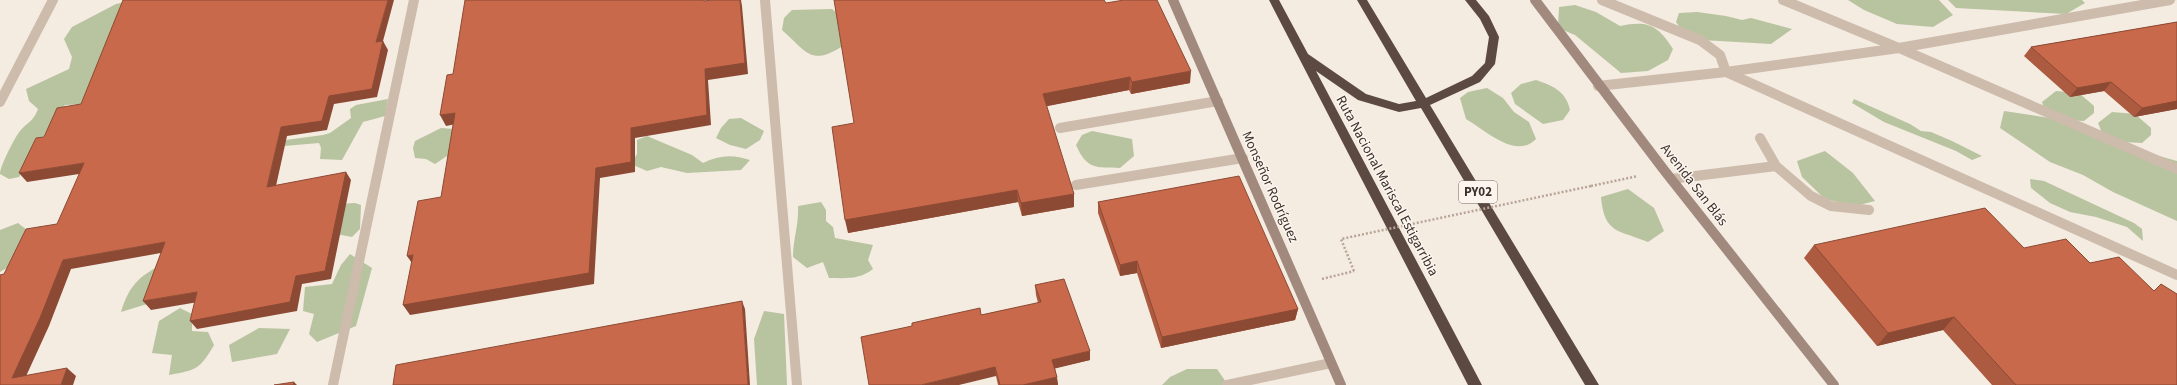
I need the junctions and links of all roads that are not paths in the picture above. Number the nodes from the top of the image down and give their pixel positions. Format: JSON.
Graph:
{"nodes":[{"id":1,"x":53,"y":0,"type":"edge"},
{"id":2,"x":414,"y":0,"type":"edge"},
{"id":3,"x":765,"y":0,"type":"edge"},
{"id":4,"x":1174,"y":0,"type":"edge"},
{"id":5,"x":1274,"y":0,"type":"edge"},
{"id":6,"x":1362,"y":0,"type":"edge"},
{"id":7,"x":1470,"y":0,"type":"edge"},
{"id":8,"x":1535,"y":0,"type":"edge"},
{"id":9,"x":1602,"y":0,"type":"edge"},
{"id":10,"x":1783,"y":0,"type":"edge"},
{"id":11,"x":2170,"y":0,"type":"edge"},
{"id":12,"x":1899,"y":48,"type":"junction"},
{"id":13,"x":1303,"y":56,"type":"junction"},
{"id":14,"x":1726,"y":72,"type":"junction"},
{"id":15,"x":1598,"y":86,"type":"junction"},
{"id":16,"x":1218,"y":101,"type":"junction"},
{"id":17,"x":0,"y":102,"type":"edge"},
{"id":18,"x":1424,"y":103,"type":"junction"},
{"id":19,"x":1060,"y":128,"type":"dead end"},
{"id":20,"x":1760,"y":138,"type":"dead end"},
{"id":21,"x":1243,"y":158,"type":"junction"},
{"id":22,"x":1776,"y":166,"type":"junction"},
{"id":23,"x":2177,"y":169,"type":"edge"},
{"id":24,"x":1671,"y":179,"type":"junction"},
{"id":25,"x":1076,"y":185,"type":"dead end"},
{"id":26,"x":1869,"y":210,"type":"dead end"},
{"id":27,"x":2177,"y":275,"type":"edge"},
{"id":28,"x":1331,"y":363,"type":"junction"},
{"id":29,"x":333,"y":385,"type":"edge"},
{"id":30,"x":797,"y":385,"type":"edge"},
{"id":31,"x":1227,"y":385,"type":"edge"},
{"id":32,"x":1341,"y":385,"type":"edge"},
{"id":33,"x":1475,"y":385,"type":"edge"},
{"id":34,"x":1592,"y":385,"type":"edge"},
{"id":35,"x":1834,"y":385,"type":"edge"}],
"edges":[{"from":1,"to":17,"type":"street"},
{"from":2,"to":29,"type":"street"},
{"from":3,"to":30,"type":"street"},
{"from":4,"to":16,"type":"street","name":"Monseñor Rodríguez"},
{"from":5,"to":13,"type":"highway","name":"Ruta Nacional Mariscal Estigarribia"},
{"from":6,"to":18,"type":"highway","number":"PY02"},
{"from":7,"to":18,"type":"highway"},
{"from":8,"to":15,"type":"street","name":"Avenida San Blás"},
{"from":9,"to":14,"type":"street"},
{"from":10,"to":12,"type":"street"},
{"from":11,"to":12,"type":"street"},
{"from":12,"to":14,"type":"street"},
{"from":12,"to":23,"type":"street"},
{"from":13,"to":18,"type":"highway"},
{"from":13,"to":33,"type":"highway","name":"Ruta Nacional Mariscal Estigarribia"},
{"from":14,"to":15,"type":"street"},
{"from":14,"to":27,"type":"street"},
{"from":15,"to":24,"type":"street","name":"Avenida San Blás"},
{"from":16,"to":19,"type":"street"},
{"from":16,"to":21,"type":"street","name":"Monseñor Rodríguez"},
{"from":18,"to":34,"type":"highway","number":"PY02"},
{"from":20,"to":22,"type":"street"},
{"from":21,"to":25,"type":"street"},
{"from":21,"to":28,"type":"street","name":"Monseñor Rodríguez"},
{"from":22,"to":24,"type":"street"},
{"from":22,"to":26,"type":"street"},
{"from":24,"to":35,"type":"street","name":"Avenida San Blás"},
{"from":28,"to":31,"type":"street"},
{"from":28,"to":32,"type":"street","name":"Monseñor Rodríguez"}]}
